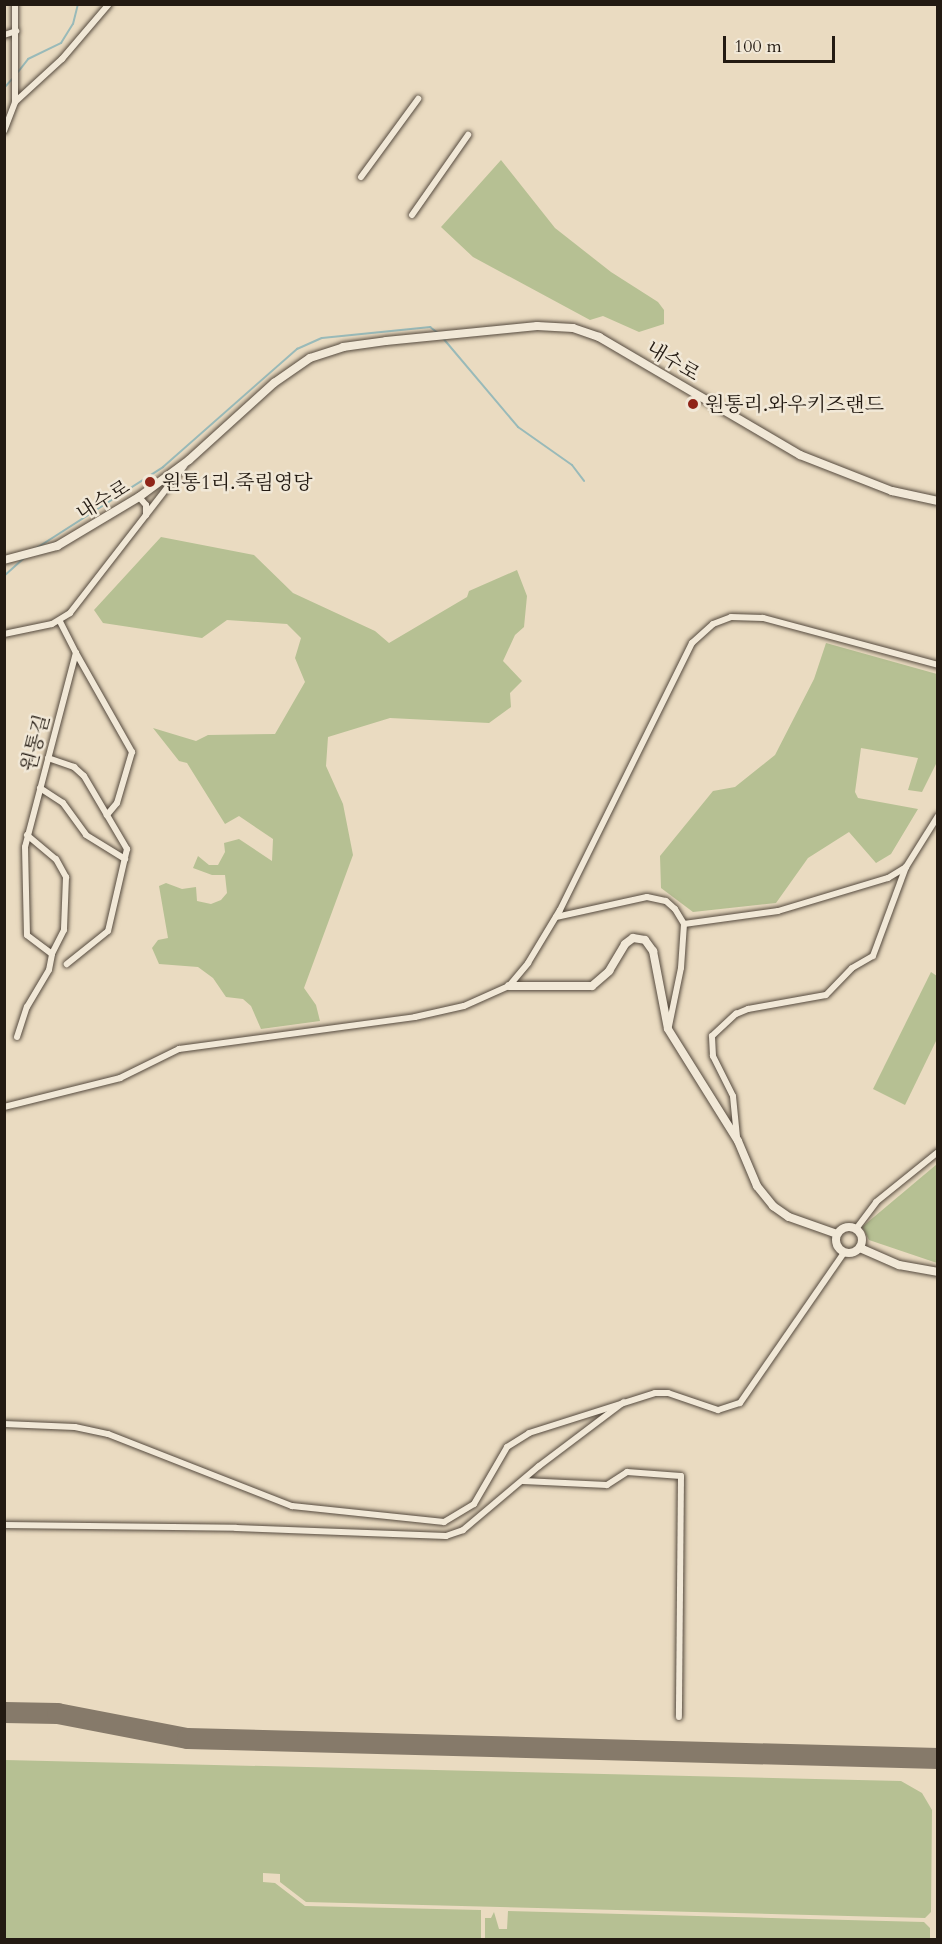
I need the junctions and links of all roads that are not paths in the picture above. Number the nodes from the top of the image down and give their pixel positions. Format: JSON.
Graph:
{"nodes":[{"id":1,"x":15,"y":4,"type":"edge"},
{"id":2,"x":110,"y":4,"type":"edge"},
{"id":3,"x":16,"y":31,"type":"junction"},
{"id":4,"x":4,"y":35,"type":"edge"},
{"id":5,"x":418,"y":99,"type":"dead end"},
{"id":6,"x":15,"y":102,"type":"junction"},
{"id":7,"x":4,"y":131,"type":"edge"},
{"id":8,"x":468,"y":135,"type":"dead end"},
{"id":9,"x":361,"y":177,"type":"dead end"},
{"id":10,"x":412,"y":215,"type":"dead end"},
{"id":11,"x":189,"y":460,"type":"junction"},
{"id":12,"x":139,"y":497,"type":"junction"},
{"id":13,"x":938,"y":501,"type":"edge"},
{"id":14,"x":146,"y":515,"type":"junction"},
{"id":15,"x":4,"y":560,"type":"edge"},
{"id":16,"x":60,"y":621,"type":"junction"},
{"id":17,"x":4,"y":634,"type":"edge"},
{"id":18,"x":76,"y":653,"type":"junction"},
{"id":19,"x":938,"y":665,"type":"edge"},
{"id":20,"x":48,"y":758,"type":"junction"},
{"id":21,"x":40,"y":788,"type":"junction"},
{"id":22,"x":107,"y":816,"type":"junction"},
{"id":23,"x":938,"y":816,"type":"edge"},
{"id":24,"x":27,"y":835,"type":"junction"},
{"id":25,"x":125,"y":859,"type":"junction"},
{"id":26,"x":906,"y":867,"type":"junction"},
{"id":27,"x":556,"y":917,"type":"junction"},
{"id":28,"x":684,"y":924,"type":"junction"},
{"id":29,"x":52,"y":954,"type":"junction"},
{"id":30,"x":67,"y":964,"type":"dead end"},
{"id":31,"x":509,"y":986,"type":"junction"},
{"id":32,"x":668,"y":1029,"type":"junction"},
{"id":33,"x":17,"y":1037,"type":"dead end"},
{"id":34,"x":4,"y":1107,"type":"edge"},
{"id":35,"x":738,"y":1141,"type":"junction"},
{"id":36,"x":938,"y":1152,"type":"edge"},
{"id":37,"x":856,"y":1229,"type":"junction"},
{"id":38,"x":837,"y":1234,"type":"junction"},
{"id":39,"x":860,"y":1248,"type":"junction"},
{"id":40,"x":844,"y":1252,"type":"junction"},
{"id":41,"x":938,"y":1272,"type":"edge"},
{"id":42,"x":627,"y":1399,"type":"junction"},
{"id":43,"x":4,"y":1424,"type":"edge"},
{"id":44,"x":523,"y":1481,"type":"junction"},
{"id":45,"x":4,"y":1525,"type":"edge"},
{"id":46,"x":678,"y":1717,"type":"dead end"}],
"edges":[{"from":1,"to":3,"type":"street"},
{"from":2,"to":6,"type":"street"},
{"from":3,"to":4,"type":"street"},
{"from":3,"to":6,"type":"street"},
{"from":5,"to":9,"type":"street"},
{"from":6,"to":7,"type":"street"},
{"from":8,"to":10,"type":"street"},
{"from":11,"to":12,"type":"street","name":"내수로"},
{"from":11,"to":13,"type":"street","name":"내수로"},
{"from":11,"to":14,"type":"street"},
{"from":12,"to":14,"type":"street"},
{"from":12,"to":15,"type":"street","name":"내수로"},
{"from":14,"to":16,"type":"street"},
{"from":16,"to":17,"type":"street"},
{"from":16,"to":18,"type":"street"},
{"from":18,"to":20,"type":"street","name":"원통길"},
{"from":18,"to":22,"type":"street"},
{"from":19,"to":27,"type":"street"},
{"from":20,"to":21,"type":"street","name":"원통길"},
{"from":20,"to":22,"type":"street"},
{"from":21,"to":24,"type":"street","name":"원통길"},
{"from":21,"to":25,"type":"street"},
{"from":22,"to":25,"type":"street"},
{"from":23,"to":26,"type":"street"},
{"from":24,"to":29,"type":"street","name":"원통길"},
{"from":24,"to":29,"type":"street"},
{"from":25,"to":30,"type":"street"},
{"from":26,"to":28,"type":"street"},
{"from":26,"to":35,"type":"street"},
{"from":27,"to":28,"type":"street"},
{"from":27,"to":31,"type":"street"},
{"from":28,"to":32,"type":"street"},
{"from":29,"to":33,"type":"street"},
{"from":31,"to":32,"type":"street"},
{"from":31,"to":34,"type":"street"},
{"from":32,"to":35,"type":"street"},
{"from":35,"to":38,"type":"street"},
{"from":36,"to":37,"type":"street"},
{"from":37,"to":38,"type":"street"},
{"from":37,"to":39,"type":"street"},
{"from":38,"to":40,"type":"street"},
{"from":39,"to":40,"type":"street"},
{"from":39,"to":41,"type":"street"},
{"from":40,"to":42,"type":"street"},
{"from":42,"to":43,"type":"street"},
{"from":42,"to":44,"type":"street"},
{"from":44,"to":45,"type":"street"},
{"from":44,"to":46,"type":"street"}]}
